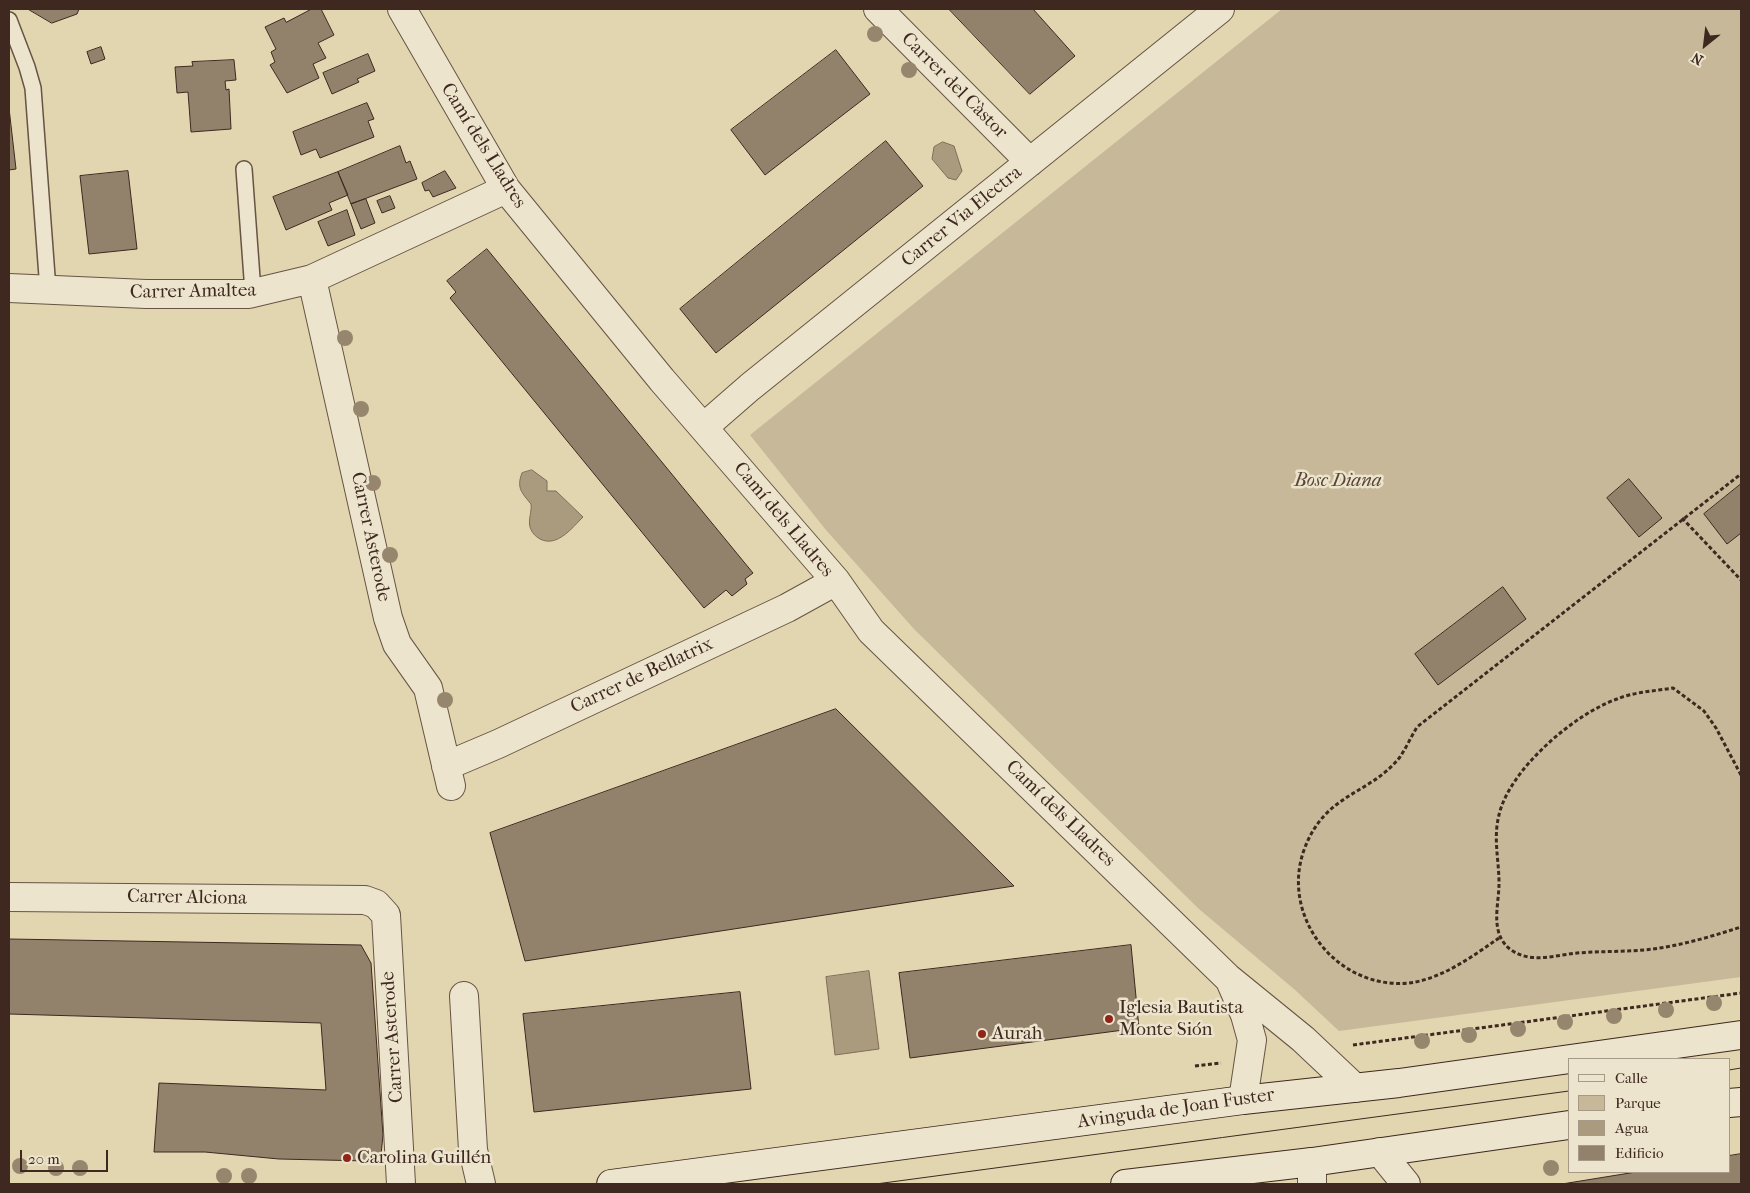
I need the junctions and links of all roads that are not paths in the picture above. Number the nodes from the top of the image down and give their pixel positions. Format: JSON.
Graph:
{"nodes":[{"id":1,"x":402,"y":9,"type":"edge"},
{"id":2,"x":878,"y":9,"type":"edge"},
{"id":3,"x":1220,"y":9,"type":"edge"},
{"id":4,"x":9,"y":20,"type":"edge"},
{"id":5,"x":1030,"y":162,"type":"junction"},
{"id":6,"x":244,"y":169,"type":"dead end"},
{"id":7,"x":506,"y":189,"type":"junction"},
{"id":8,"x":312,"y":279,"type":"junction"},
{"id":9,"x":9,"y":288,"type":"edge"},
{"id":10,"x":48,"y":290,"type":"junction"},
{"id":11,"x":249,"y":294,"type":"junction"},
{"id":12,"x":704,"y":427,"type":"junction"},
{"id":13,"x":836,"y":582,"type":"junction"},
{"id":14,"x":448,"y":776,"type":"joint"},
{"id":15,"x":9,"y":896,"type":"edge"},
{"id":16,"x":365,"y":900,"type":"joint"},
{"id":17,"x":1228,"y":978,"type":"junction"},
{"id":18,"x":464,"y":996,"type":"dead end"},
{"id":19,"x":1741,"y":1035,"type":"edge"},
{"id":20,"x":1573,"y":1058,"type":"edge"},
{"id":21,"x":1568,"y":1059,"type":"edge"},
{"id":22,"x":1355,"y":1088,"type":"junction"},
{"id":23,"x":1242,"y":1100,"type":"junction"},
{"id":24,"x":1568,"y":1125,"type":"edge"},
{"id":25,"x":1380,"y":1152,"type":"junction"},
{"id":26,"x":1312,"y":1173,"type":"edge"},
{"id":27,"x":401,"y":1184,"type":"edge"},
{"id":28,"x":481,"y":1184,"type":"edge"},
{"id":29,"x":611,"y":1184,"type":"edge"},
{"id":30,"x":1125,"y":1184,"type":"edge"},
{"id":31,"x":1406,"y":1184,"type":"edge"}],
"edges":[{"from":1,"to":7,"type":"street","name":"Camí dels Lladres"},
{"from":2,"to":5,"type":"street","name":"Carrer del Càstor"},
{"from":3,"to":5,"type":"street","name":"Carrer Via Electra"},
{"from":4,"to":10,"type":"lane"},
{"from":5,"to":12,"type":"street","name":"Carrer Via Electra"},
{"from":6,"to":11,"type":"lane"},
{"from":7,"to":8,"type":"street","name":"Carrer Amaltea"},
{"from":7,"to":12,"type":"street","name":"Camí dels Lladres"},
{"from":8,"to":11,"type":"street","name":"Carrer Amaltea"},
{"from":8,"to":14,"type":"street","name":"Carrer Asterode"},
{"from":9,"to":10,"type":"street","name":"Carrer Amaltea"},
{"from":10,"to":11,"type":"street","name":"Carrer Amaltea"},
{"from":12,"to":13,"type":"street","name":"Camí dels Lladres"},
{"from":13,"to":14,"type":"street","name":"Carrer de Bellatrix"},
{"from":13,"to":17,"type":"street","name":"Camí dels Lladres"},
{"from":15,"to":16,"type":"street","name":"Carrer Alciona"},
{"from":16,"to":27,"type":"street","name":"Carrer Asterode"},
{"from":17,"to":22,"type":"street","name":"Camí dels Lladres"},
{"from":17,"to":23,"type":"street","name":"Camí dels Lladres"},
{"from":18,"to":28,"type":"street"},
{"from":19,"to":20,"type":"street","name":"Avinguda de Joan Fuster"},
{"from":21,"to":22,"type":"street","name":"Avinguda de Joan Fuster"},
{"from":22,"to":23,"type":"street","name":"Avinguda de Joan Fuster"},
{"from":23,"to":29,"type":"street","name":"Avinguda de Joan Fuster"},
{"from":24,"to":25,"type":"street"},
{"from":25,"to":26,"type":"street"},
{"from":25,"to":31,"type":"street"},
{"from":26,"to":30,"type":"street"}]}
